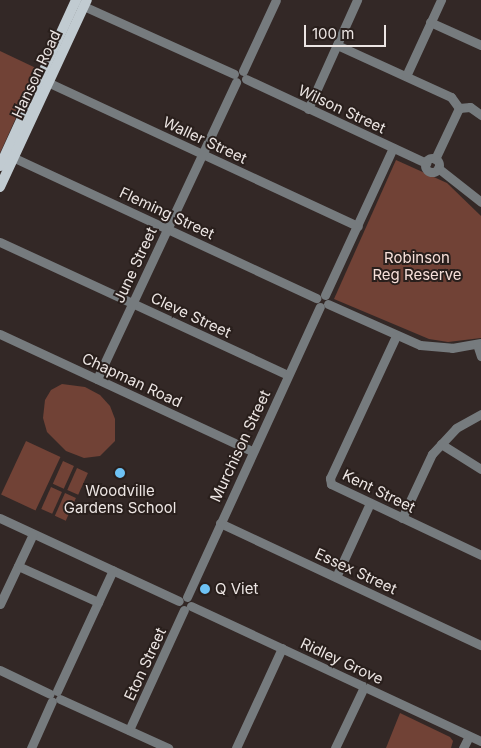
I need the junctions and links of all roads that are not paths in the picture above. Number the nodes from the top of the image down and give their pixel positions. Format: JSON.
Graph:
{"nodes":[{"id":1,"x":276,"y":0,"type":"edge"},
{"id":2,"x":357,"y":0,"type":"edge"},
{"id":3,"x":441,"y":0,"type":"edge"},
{"id":4,"x":81,"y":2,"type":"edge"},
{"id":5,"x":430,"y":22,"type":"junction"},
{"id":6,"x":337,"y":45,"type":"junction"},
{"id":7,"x":481,"y":45,"type":"edge"},
{"id":8,"x":245,"y":75,"type":"junction"},
{"id":9,"x":406,"y":76,"type":"junction"},
{"id":10,"x":235,"y":78,"type":"junction"},
{"id":11,"x":44,"y":81,"type":"junction"},
{"id":12,"x":459,"y":108,"type":"junction"},
{"id":13,"x":308,"y":109,"type":"junction"},
{"id":14,"x":481,"y":115,"type":"edge"},
{"id":15,"x":393,"y":148,"type":"junction"},
{"id":16,"x":202,"y":154,"type":"junction"},
{"id":17,"x":10,"y":156,"type":"junction"},
{"id":18,"x":431,"y":161,"type":"junction"},
{"id":19,"x":0,"y":166,"type":"edge"},
{"id":20,"x":0,"y":187,"type":"edge"},
{"id":21,"x":481,"y":202,"type":"edge"},
{"id":22,"x":358,"y":226,"type":"junction"},
{"id":23,"x":167,"y":228,"type":"junction"},
{"id":24,"x":0,"y":242,"type":"edge"},
{"id":25,"x":322,"y":301,"type":"junction"},
{"id":26,"x":132,"y":304,"type":"junction"},
{"id":27,"x":0,"y":334,"type":"edge"},
{"id":28,"x":396,"y":336,"type":"junction"},
{"id":29,"x":479,"y":344,"type":"edge"},
{"id":30,"x":481,"y":356,"type":"edge"},
{"id":31,"x":288,"y":376,"type":"junction"},
{"id":32,"x":97,"y":379,"type":"junction"},
{"id":33,"x":481,"y":414,"type":"edge"},
{"id":34,"x":441,"y":444,"type":"junction"},
{"id":35,"x":252,"y":451,"type":"junction"},
{"id":36,"x":481,"y":469,"type":"edge"},
{"id":37,"x":370,"y":503,"type":"junction"},
{"id":38,"x":0,"y":518,"type":"edge"},
{"id":39,"x":402,"y":518,"type":"junction"},
{"id":40,"x":220,"y":523,"type":"junction"},
{"id":41,"x":33,"y":534,"type":"junction"},
{"id":42,"x":481,"y":554,"type":"edge"},
{"id":43,"x":18,"y":566,"type":"junction"},
{"id":44,"x":113,"y":570,"type":"junction"},
{"id":45,"x":336,"y":577,"type":"junction"},
{"id":46,"x":3,"y":588,"type":"edge"},
{"id":47,"x":98,"y":602,"type":"junction"},
{"id":48,"x":0,"y":604,"type":"edge"},
{"id":49,"x":185,"y":604,"type":"junction"},
{"id":50,"x":481,"y":645,"type":"edge"},
{"id":51,"x":282,"y":648,"type":"junction"},
{"id":52,"x":0,"y":670,"type":"edge"},
{"id":53,"x":364,"y":687,"type":"junction"},
{"id":54,"x":55,"y":696,"type":"junction"},
{"id":55,"x":129,"y":730,"type":"junction"},
{"id":56,"x":469,"y":736,"type":"junction"},
{"id":57,"x":481,"y":741,"type":"edge"},
{"id":58,"x":31,"y":748,"type":"edge"},
{"id":59,"x":168,"y":748,"type":"edge"},
{"id":60,"x":236,"y":748,"type":"edge"},
{"id":61,"x":336,"y":748,"type":"edge"},
{"id":62,"x":463,"y":748,"type":"edge"}],
"edges":[{"from":1,"to":8,"type":"street"},
{"from":2,"to":6,"type":"street"},
{"from":3,"to":5,"type":"street"},
{"from":4,"to":10,"type":"street"},
{"from":4,"to":11,"type":"main road","name":"Hanson Road"},
{"from":5,"to":7,"type":"street"},
{"from":5,"to":9,"type":"street"},
{"from":6,"to":9,"type":"street"},
{"from":6,"to":13,"type":"street"},
{"from":8,"to":10,"type":"street"},
{"from":8,"to":13,"type":"street","name":"Wilson Street"},
{"from":9,"to":12,"type":"street"},
{"from":10,"to":16,"type":"street","name":"June Street"},
{"from":11,"to":16,"type":"street","name":"Waller Street"},
{"from":11,"to":17,"type":"main road","name":"Hanson Road"},
{"from":12,"to":14,"type":"street"},
{"from":12,"to":18,"type":"street"},
{"from":13,"to":15,"type":"street","name":"Wilson Street"},
{"from":15,"to":18,"type":"street","name":"Wilson Street"},
{"from":15,"to":22,"type":"street","name":"Murchison Street"},
{"from":16,"to":22,"type":"street","name":"Waller Street"},
{"from":16,"to":23,"type":"street","name":"June Street"},
{"from":17,"to":19,"type":"main road","name":"Hanson Road"},
{"from":17,"to":20,"type":"main road","name":"Hanson Road"},
{"from":17,"to":23,"type":"street","name":"Fleming Street"},
{"from":18,"to":21,"type":"street","name":"Wilson Street"},
{"from":22,"to":25,"type":"street","name":"Murchison Street"},
{"from":23,"to":25,"type":"street","name":"Fleming Street"},
{"from":23,"to":26,"type":"street","name":"June Street"},
{"from":24,"to":26,"type":"street","name":"Cleve Street"},
{"from":25,"to":28,"type":"street","name":"Fleming Street"},
{"from":25,"to":31,"type":"street","name":"Murchison Street"},
{"from":26,"to":31,"type":"street","name":"Cleve Street"},
{"from":26,"to":32,"type":"street","name":"June Street"},
{"from":27,"to":32,"type":"street","name":"Chapman Road"},
{"from":28,"to":29,"type":"street","name":"Fleming Street"},
{"from":28,"to":37,"type":"street","name":"Kent Street"},
{"from":29,"to":30,"type":"street"},
{"from":31,"to":35,"type":"street","name":"Murchison Street"},
{"from":32,"to":35,"type":"street","name":"Chapman Road"},
{"from":33,"to":34,"type":"street"},
{"from":34,"to":36,"type":"street"},
{"from":34,"to":39,"type":"street"},
{"from":35,"to":40,"type":"street","name":"Murchison Street"},
{"from":37,"to":39,"type":"street","name":"Kent Street"},
{"from":37,"to":45,"type":"street"},
{"from":38,"to":41,"type":"street","name":"Ridley Grove"},
{"from":39,"to":42,"type":"street","name":"Kent Street"},
{"from":40,"to":45,"type":"street","name":"Essex Street"},
{"from":40,"to":49,"type":"street","name":"Murchison Street"},
{"from":41,"to":43,"type":"street"},
{"from":41,"to":44,"type":"street","name":"Ridley Grove"},
{"from":43,"to":46,"type":"street"},
{"from":43,"to":47,"type":"street"},
{"from":44,"to":47,"type":"street"},
{"from":44,"to":49,"type":"street","name":"Ridley Grove"},
{"from":45,"to":50,"type":"street","name":"Essex Street"},
{"from":46,"to":48,"type":"street"},
{"from":47,"to":54,"type":"street"},
{"from":49,"to":51,"type":"street","name":"Ridley Grove"},
{"from":49,"to":55,"type":"street","name":"Eton Street"},
{"from":51,"to":53,"type":"street","name":"Ridley Grove"},
{"from":51,"to":60,"type":"street"},
{"from":52,"to":54,"type":"street"},
{"from":53,"to":56,"type":"street","name":"Ridley Grove"},
{"from":53,"to":61,"type":"street"},
{"from":54,"to":55,"type":"street"},
{"from":54,"to":58,"type":"street"},
{"from":55,"to":59,"type":"street"},
{"from":56,"to":57,"type":"street","name":"Ridley Grove"},
{"from":56,"to":62,"type":"street"}]}
